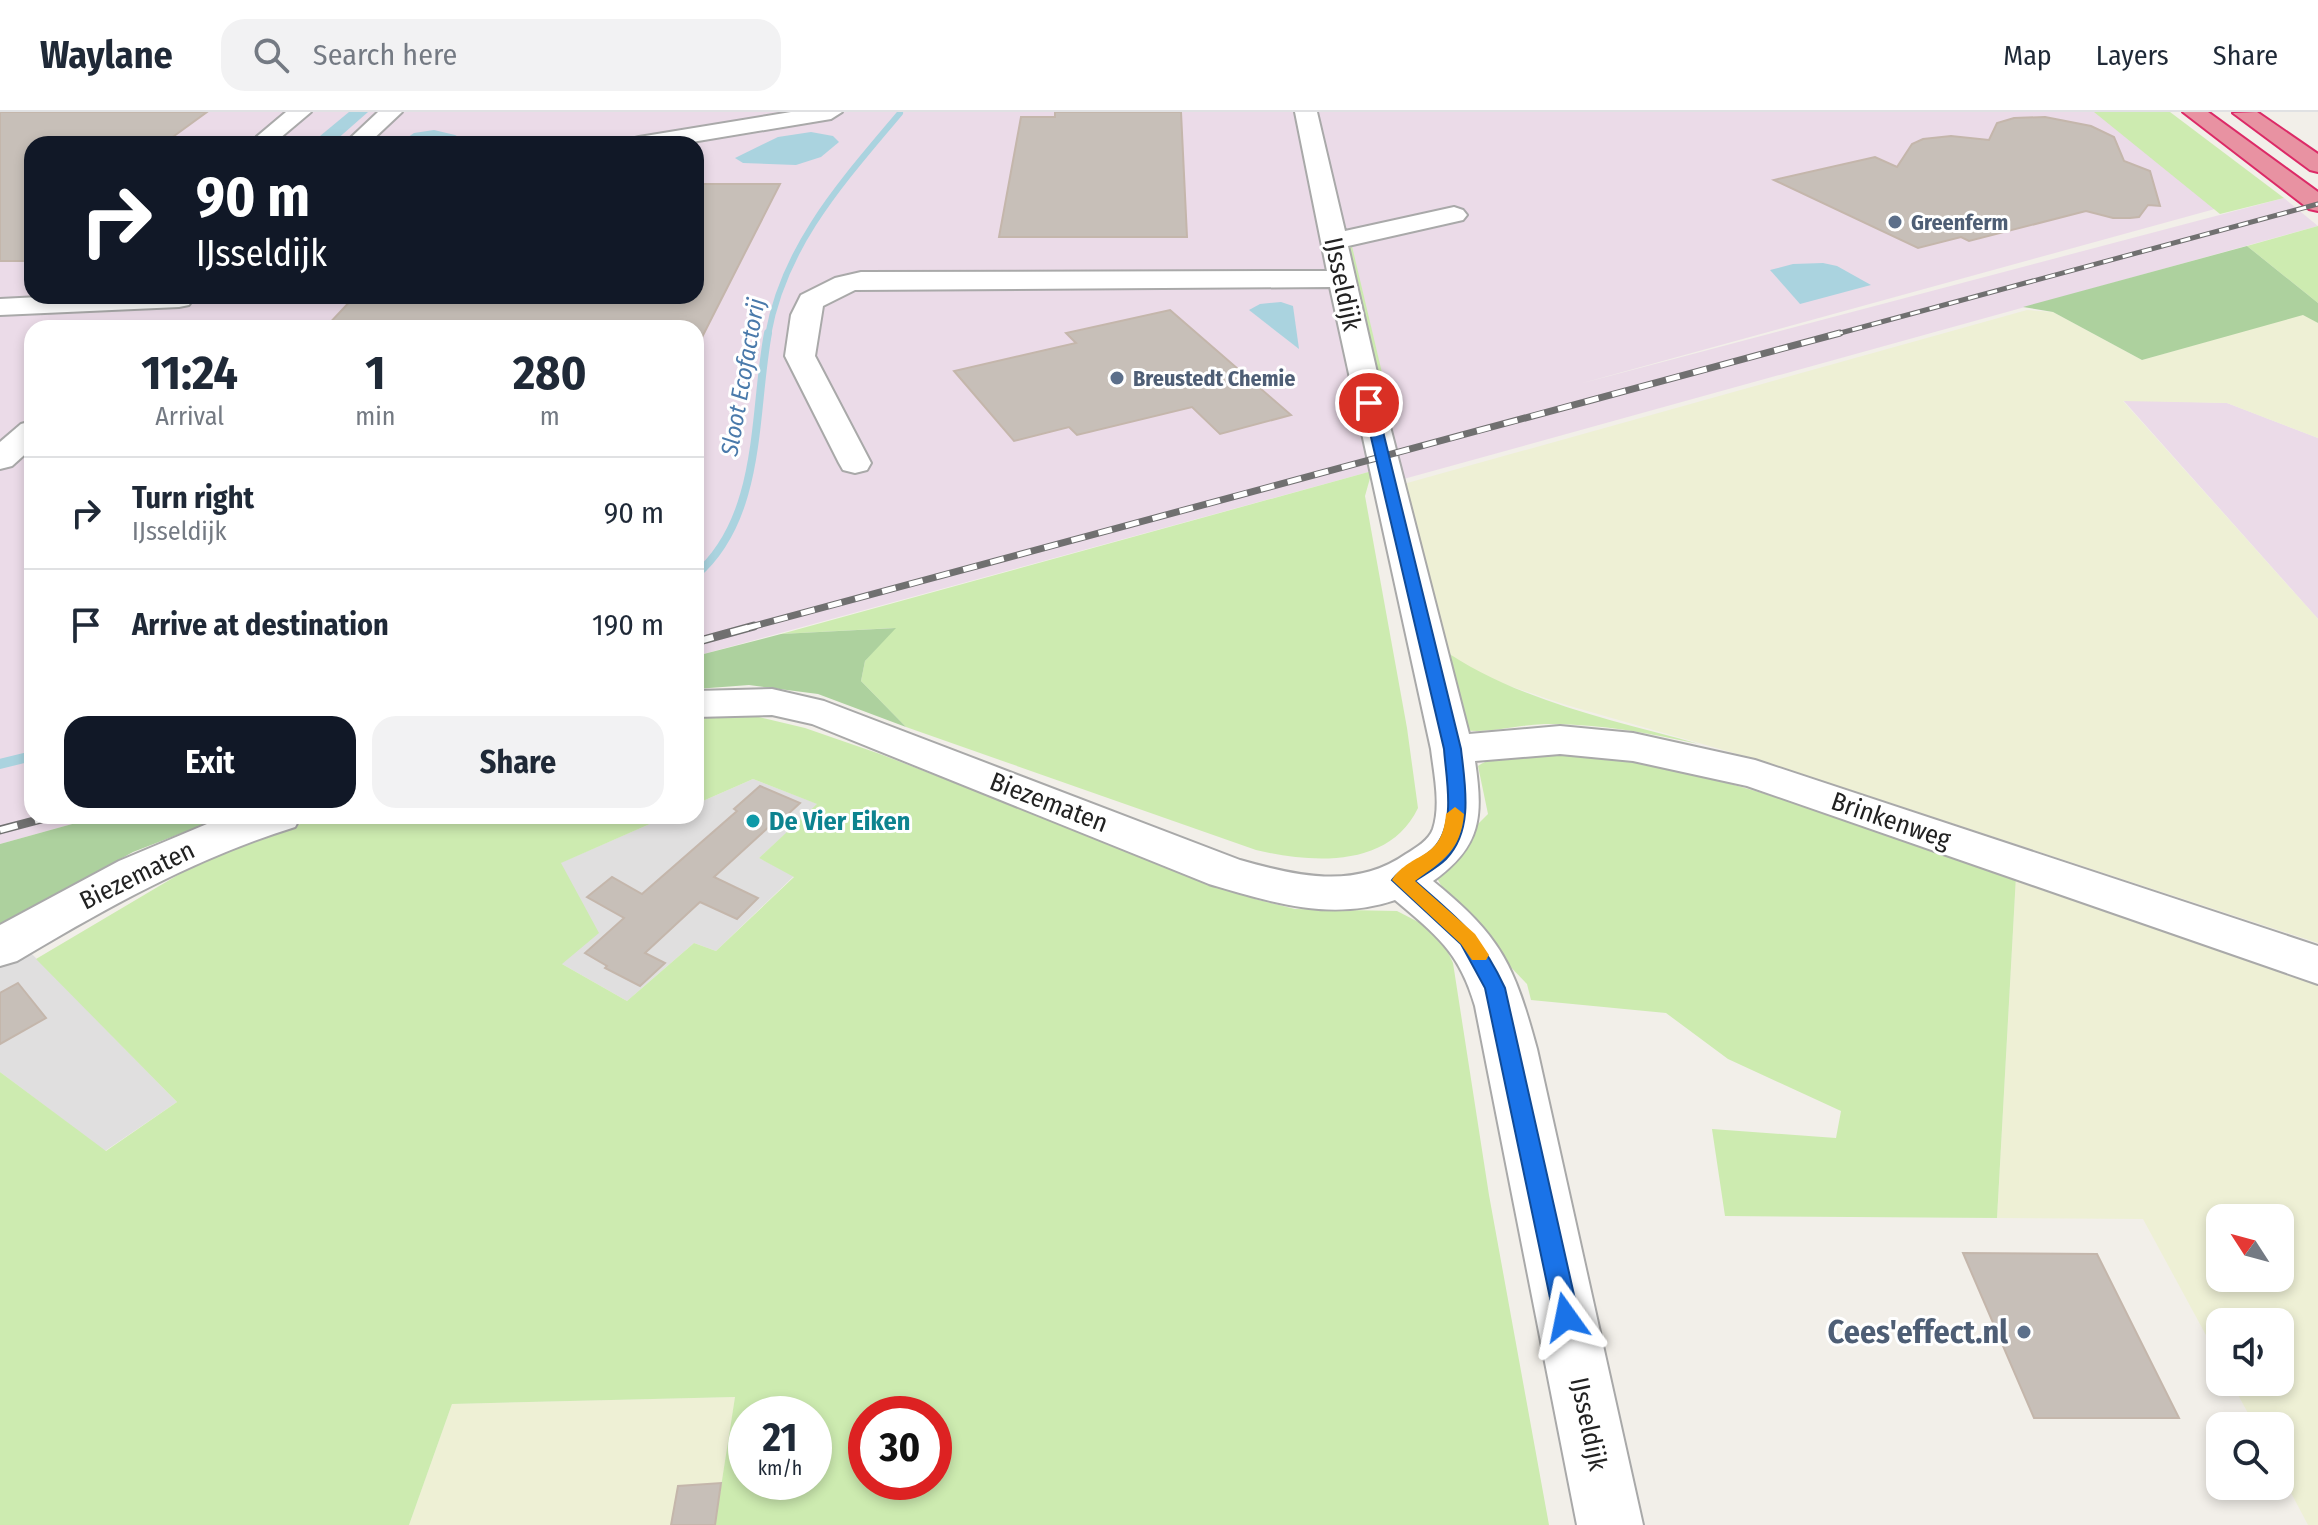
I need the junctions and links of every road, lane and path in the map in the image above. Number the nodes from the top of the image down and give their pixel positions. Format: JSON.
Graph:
{"nodes":[{"id":1,"x":300,"y":112,"type":"edge"},
{"id":2,"x":391,"y":112,"type":"edge"},
{"id":3,"x":831,"y":112,"type":"edge"},
{"id":4,"x":1306,"y":112,"type":"edge"},
{"id":5,"x":2194,"y":112,"type":"edge"},
{"id":6,"x":2242,"y":112,"type":"edge"},
{"id":7,"x":269,"y":136,"type":"edge"},
{"id":8,"x":364,"y":136,"type":"edge"},
{"id":9,"x":687,"y":136,"type":"edge"},
{"id":10,"x":2318,"y":165,"type":"edge"},
{"id":11,"x":2311,"y":199,"type":"edge"},
{"id":12,"x":1454,"y":215,"type":"dead end"},
{"id":13,"x":1334,"y":241,"type":"junction"},
{"id":14,"x":1342,"y":279,"type":"junction"},
{"id":15,"x":5,"y":307,"type":"edge"},
{"id":16,"x":167,"y":310,"type":"edge"},
{"id":17,"x":24,"y":438,"type":"edge"},
{"id":18,"x":0,"y":459,"type":"edge"},
{"id":19,"x":855,"y":463,"type":"dead end"},
{"id":20,"x":704,"y":704,"type":"edge"},
{"id":21,"x":1452,"y":749,"type":"junction"},
{"id":22,"x":255,"y":824,"type":"edge"},
{"id":23,"x":1402,"y":880,"type":"junction"},
{"id":24,"x":0,"y":948,"type":"edge"},
{"id":25,"x":2318,"y":965,"type":"edge"},
{"id":26,"x":1610,"y":1525,"type":"edge"}],
"edges":[{"from":1,"to":7,"type":"street"},
{"from":2,"to":8,"type":"street"},
{"from":3,"to":9,"type":"street"},
{"from":4,"to":13,"type":"street","name":"IJsseldijk"},
{"from":5,"to":11,"type":"highway"},
{"from":6,"to":10,"type":"highway"},
{"from":12,"to":13,"type":"street"},
{"from":13,"to":14,"type":"street","name":"IJsseldijk"},
{"from":14,"to":19,"type":"street"},
{"from":14,"to":21,"type":"street","name":"IJsseldijk"},
{"from":15,"to":16,"type":"street"},
{"from":17,"to":18,"type":"street"},
{"from":20,"to":23,"type":"street","name":"Biezematen"},
{"from":21,"to":23,"type":"street","name":"IJsseldijk"},
{"from":21,"to":25,"type":"street","name":"Brinkenweg"},
{"from":22,"to":24,"type":"street","name":"Biezematen"},
{"from":23,"to":26,"type":"street","name":"IJsseldijk"}]}
